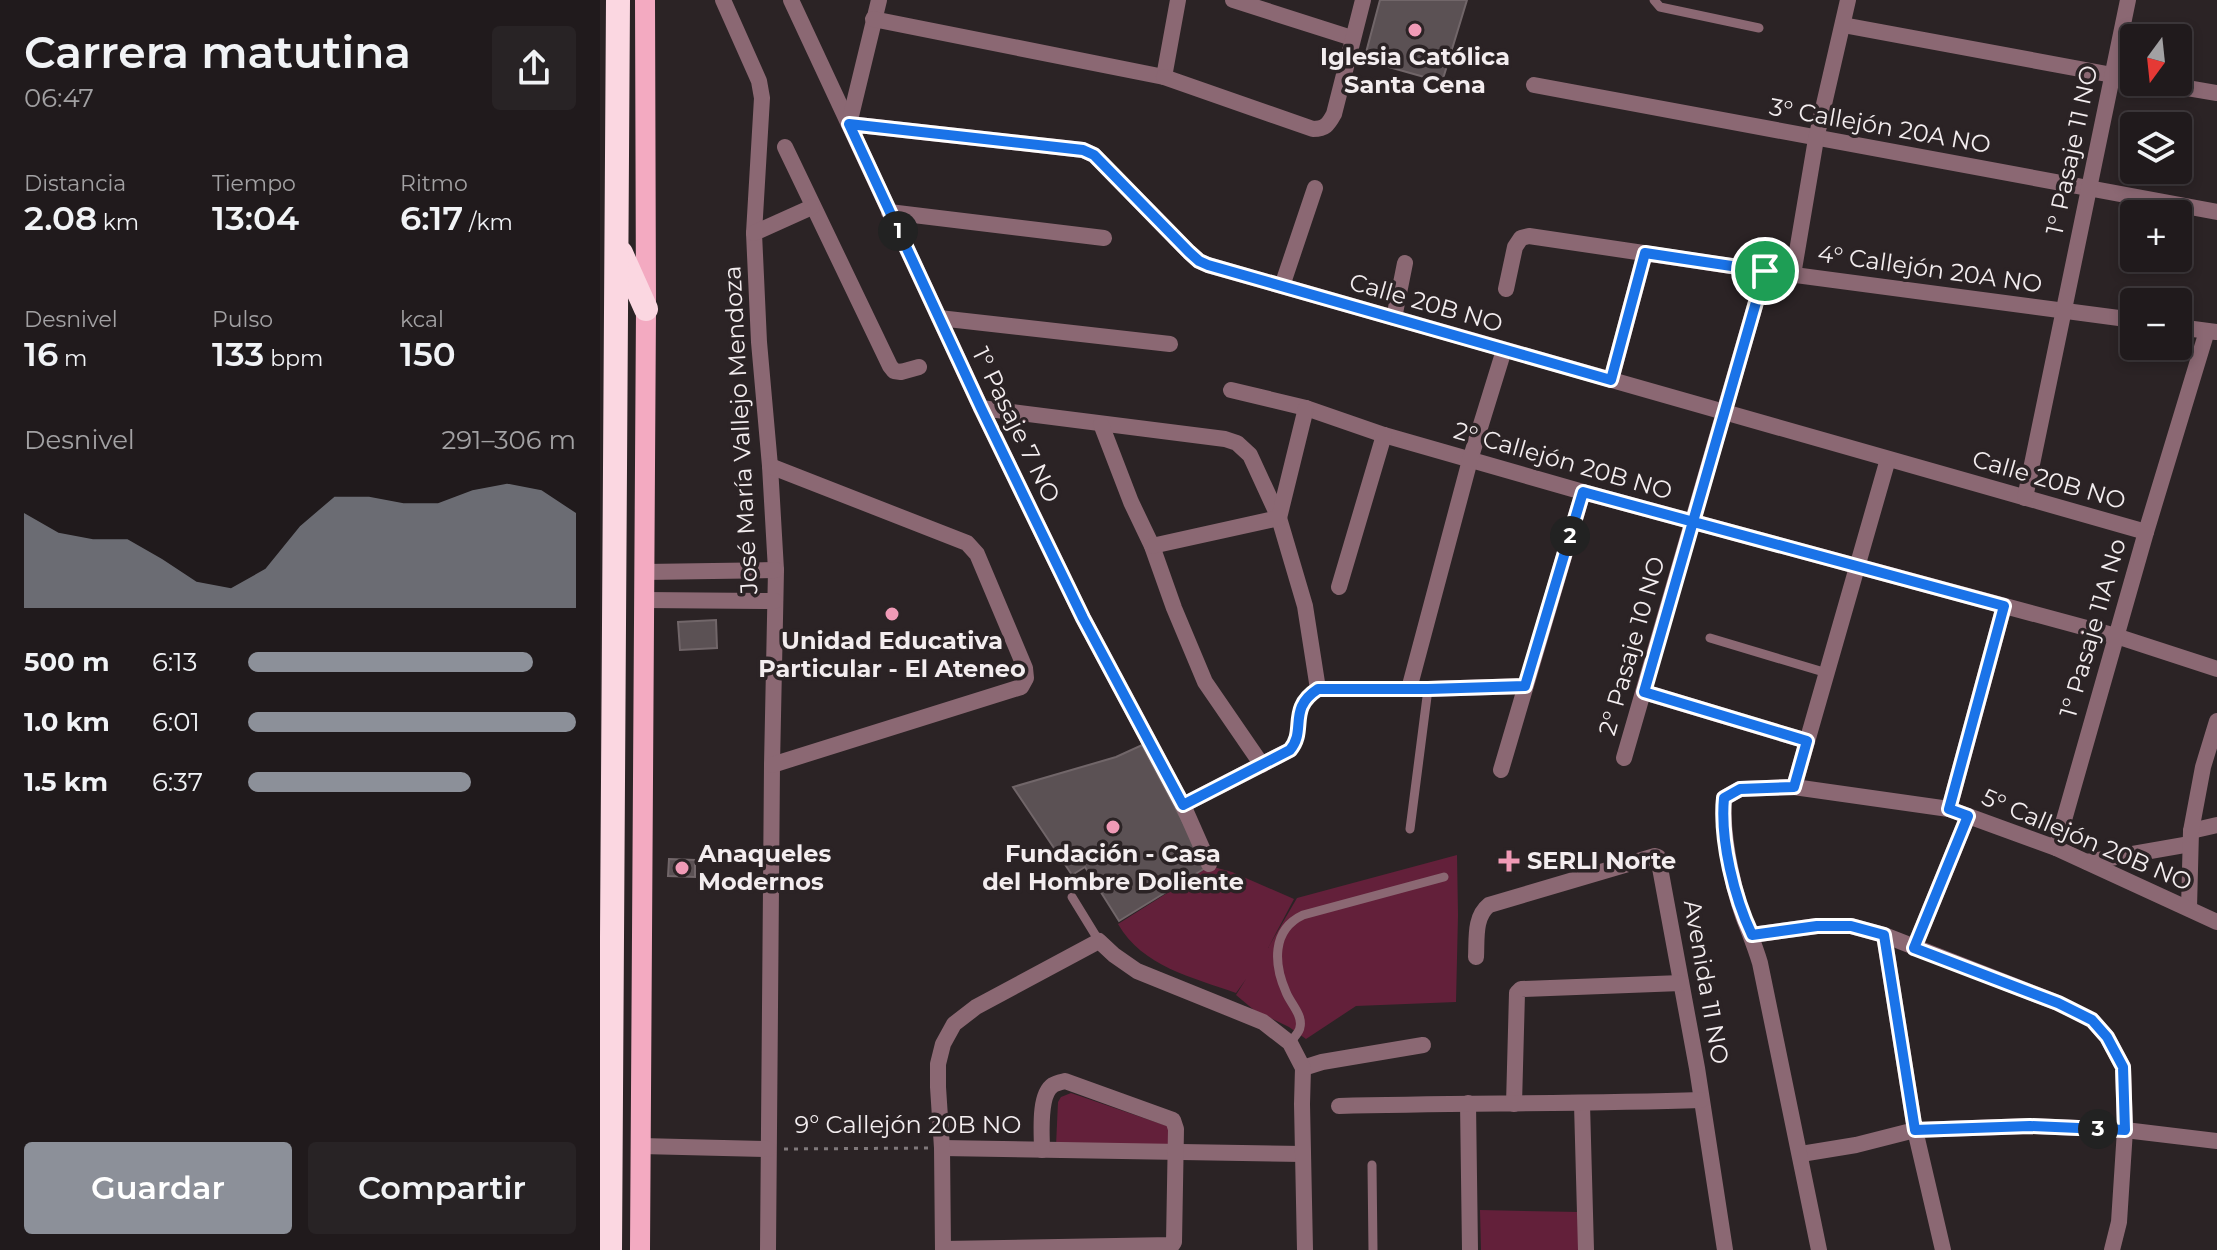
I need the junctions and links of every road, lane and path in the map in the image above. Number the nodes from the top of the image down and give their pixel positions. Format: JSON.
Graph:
{"nodes":[{"id":1,"x":618,"y":0,"type":"edge"},
{"id":2,"x":645,"y":0,"type":"edge"},
{"id":3,"x":723,"y":0,"type":"edge"},
{"id":4,"x":791,"y":0,"type":"edge"},
{"id":5,"x":879,"y":0,"type":"edge"},
{"id":6,"x":1178,"y":0,"type":"edge"},
{"id":7,"x":1233,"y":0,"type":"edge"},
{"id":8,"x":1363,"y":0,"type":"edge"},
{"id":9,"x":1654,"y":0,"type":"edge"},
{"id":10,"x":1848,"y":0,"type":"edge"},
{"id":11,"x":2128,"y":0,"type":"edge"},
{"id":12,"x":873,"y":19,"type":"junction"},
{"id":13,"x":1843,"y":25,"type":"junction"},
{"id":14,"x":1759,"y":28,"type":"dead end"},
{"id":15,"x":1352,"y":38,"type":"junction"},
{"id":16,"x":2112,"y":76,"type":"junction"},
{"id":17,"x":1164,"y":77,"type":"junction"},
{"id":18,"x":2120,"y":77,"type":"edge"},
{"id":19,"x":1534,"y":85,"type":"dead end"},
{"id":20,"x":2192,"y":89,"type":"edge"},
{"id":21,"x":2217,"y":93,"type":"edge"},
{"id":22,"x":849,"y":124,"type":"junction"},
{"id":23,"x":1816,"y":139,"type":"junction"},
{"id":24,"x":785,"y":147,"type":"dead end"},
{"id":25,"x":1315,"y":188,"type":"dead end"},
{"id":26,"x":2089,"y":188,"type":"junction"},
{"id":27,"x":812,"y":207,"type":"junction"},
{"id":28,"x":889,"y":212,"type":"junction"},
{"id":29,"x":2217,"y":212,"type":"edge"},
{"id":30,"x":754,"y":233,"type":"junction"},
{"id":31,"x":1104,"y":238,"type":"dead end"},
{"id":32,"x":616,"y":243,"type":"junction"},
{"id":33,"x":1645,"y":253,"type":"junction"},
{"id":34,"x":1405,"y":263,"type":"dead end"},
{"id":35,"x":1765,"y":271,"type":"junction"},
{"id":36,"x":1793,"y":275,"type":"junction"},
{"id":37,"x":1282,"y":286,"type":"junction"},
{"id":38,"x":1506,"y":289,"type":"dead end"},
{"id":39,"x":646,"y":309,"type":"junction"},
{"id":40,"x":2063,"y":310,"type":"junction"},
{"id":41,"x":939,"y":318,"type":"junction"},
{"id":42,"x":1394,"y":318,"type":"junction"},
{"id":43,"x":2120,"y":318,"type":"edge"},
{"id":44,"x":2192,"y":329,"type":"edge"},
{"id":45,"x":2212,"y":331,"type":"edge"},
{"id":46,"x":1170,"y":344,"type":"dead end"},
{"id":47,"x":1504,"y":350,"type":"junction"},
{"id":48,"x":919,"y":367,"type":"dead end"},
{"id":49,"x":1611,"y":380,"type":"junction"},
{"id":50,"x":1231,"y":390,"type":"dead end"},
{"id":51,"x":981,"y":408,"type":"junction"},
{"id":52,"x":1306,"y":408,"type":"junction"},
{"id":53,"x":1725,"y":412,"type":"junction"},
{"id":54,"x":1101,"y":424,"type":"junction"},
{"id":55,"x":1384,"y":435,"type":"junction"},
{"id":56,"x":1888,"y":459,"type":"junction"},
{"id":57,"x":1470,"y":460,"type":"junction"},
{"id":58,"x":770,"y":466,"type":"junction"},
{"id":59,"x":1583,"y":492,"type":"junction"},
{"id":60,"x":2025,"y":498,"type":"junction"},
{"id":61,"x":1279,"y":518,"type":"junction"},
{"id":62,"x":1693,"y":522,"type":"junction"},
{"id":63,"x":2146,"y":532,"type":"junction"},
{"id":64,"x":1152,"y":546,"type":"junction"},
{"id":65,"x":1857,"y":566,"type":"junction"},
{"id":66,"x":776,"y":570,"type":"junction"},
{"id":67,"x":645,"y":572,"type":"junction"},
{"id":68,"x":1339,"y":587,"type":"dead end"},
{"id":69,"x":645,"y":600,"type":"junction"},
{"id":70,"x":775,"y":601,"type":"junction"},
{"id":71,"x":2004,"y":606,"type":"junction"},
{"id":72,"x":2116,"y":636,"type":"junction"},
{"id":73,"x":1710,"y":638,"type":"dead end"},
{"id":74,"x":2217,"y":669,"type":"edge"},
{"id":75,"x":1827,"y":673,"type":"junction"},
{"id":76,"x":1525,"y":686,"type":"junction"},
{"id":77,"x":1318,"y":689,"type":"junction"},
{"id":78,"x":1409,"y":689,"type":"junction"},
{"id":79,"x":1428,"y":689,"type":"junction"},
{"id":80,"x":1644,"y":692,"type":"junction"},
{"id":81,"x":2217,"y":721,"type":"edge"},
{"id":82,"x":1807,"y":741,"type":"junction"},
{"id":83,"x":1290,"y":750,"type":"joint"},
{"id":84,"x":1624,"y":758,"type":"dead end"},
{"id":85,"x":772,"y":765,"type":"junction"},
{"id":86,"x":1262,"y":765,"type":"junction"},
{"id":87,"x":1501,"y":770,"type":"dead end"},
{"id":88,"x":1794,"y":787,"type":"junction"},
{"id":89,"x":1183,"y":805,"type":"junction"},
{"id":90,"x":1949,"y":809,"type":"junction"},
{"id":91,"x":1968,"y":816,"type":"junction"},
{"id":92,"x":2217,"y":825,"type":"edge"},
{"id":93,"x":1410,"y":829,"type":"dead end"},
{"id":94,"x":2190,"y":837,"type":"junction"},
{"id":95,"x":2056,"y":848,"type":"junction"},
{"id":96,"x":2087,"y":862,"type":"junction"},
{"id":97,"x":1209,"y":864,"type":"dead end"},
{"id":98,"x":1444,"y":877,"type":"dead end"},
{"id":99,"x":1072,"y":897,"type":"dead end"},
{"id":100,"x":2189,"y":908,"type":"junction"},
{"id":101,"x":2217,"y":922,"type":"edge"},
{"id":102,"x":1752,"y":935,"type":"junction"},
{"id":103,"x":1884,"y":935,"type":"junction"},
{"id":104,"x":1099,"y":941,"type":"junction"},
{"id":105,"x":1914,"y":948,"type":"junction"},
{"id":106,"x":1476,"y":957,"type":"dead end"},
{"id":107,"x":1681,"y":983,"type":"junction"},
{"id":108,"x":1290,"y":1043,"type":"junction"},
{"id":109,"x":1423,"y":1045,"type":"dead end"},
{"id":110,"x":1303,"y":1068,"type":"junction"},
{"id":111,"x":1701,"y":1100,"type":"junction"},
{"id":112,"x":1468,"y":1103,"type":"junction"},
{"id":113,"x":1514,"y":1104,"type":"junction"},
{"id":114,"x":1582,"y":1104,"type":"junction"},
{"id":115,"x":1339,"y":1106,"type":"dead end"},
{"id":116,"x":1915,"y":1130,"type":"junction"},
{"id":117,"x":2125,"y":1130,"type":"junction"},
{"id":118,"x":2217,"y":1141,"type":"edge"},
{"id":119,"x":641,"y":1146,"type":"junction"},
{"id":120,"x":942,"y":1148,"type":"junction"},
{"id":121,"x":768,"y":1149,"type":"junction"},
{"id":122,"x":1042,"y":1150,"type":"junction"},
{"id":123,"x":1175,"y":1150,"type":"junction"},
{"id":124,"x":1303,"y":1154,"type":"junction"},
{"id":125,"x":1801,"y":1154,"type":"junction"},
{"id":126,"x":1372,"y":1165,"type":"dead end"},
{"id":127,"x":610,"y":1250,"type":"edge"},
{"id":128,"x":640,"y":1250,"type":"edge"},
{"id":129,"x":768,"y":1250,"type":"edge"},
{"id":130,"x":943,"y":1250,"type":"edge"},
{"id":131,"x":1305,"y":1250,"type":"edge"},
{"id":132,"x":1373,"y":1250,"type":"edge"},
{"id":133,"x":1470,"y":1250,"type":"edge"},
{"id":134,"x":1586,"y":1250,"type":"edge"},
{"id":135,"x":1725,"y":1250,"type":"edge"},
{"id":136,"x":1819,"y":1250,"type":"edge"},
{"id":137,"x":1943,"y":1250,"type":"edge"},
{"id":138,"x":2112,"y":1250,"type":"edge"}],
"edges":[{"from":1,"to":32,"type":"highway"},
{"from":2,"to":39,"type":"main road"},
{"from":3,"to":30,"type":"street","name":"José María Vallejo Mendoza"},
{"from":4,"to":22,"type":"street","name":"1° Pasaje 7 NO"},
{"from":5,"to":12,"type":"street"},
{"from":6,"to":17,"type":"street"},
{"from":7,"to":15,"type":"street"},
{"from":8,"to":15,"type":"street"},
{"from":9,"to":14,"type":"lane"},
{"from":10,"to":13,"type":"street"},
{"from":11,"to":16,"type":"street","name":"1° Pasaje 11 NO"},
{"from":12,"to":17,"type":"street"},
{"from":12,"to":22,"type":"street"},
{"from":13,"to":16,"type":"street"},
{"from":13,"to":23,"type":"street"},
{"from":15,"to":17,"type":"street"},
{"from":16,"to":18,"type":"street"},
{"from":16,"to":26,"type":"street","name":"1° Pasaje 11 NO"},
{"from":19,"to":23,"type":"street","name":"3° Callejón 20A NO"},
{"from":20,"to":21,"type":"street"},
{"from":22,"to":28,"type":"street","name":"1° Pasaje 7 NO"},
{"from":22,"to":37,"type":"street","name":"Calle 20B NO"},
{"from":23,"to":26,"type":"street","name":"3° Callejón 20A NO"},
{"from":23,"to":36,"type":"street"},
{"from":24,"to":27,"type":"street"},
{"from":25,"to":37,"type":"street"},
{"from":26,"to":29,"type":"street","name":"3° Callejón 20A NO"},
{"from":26,"to":40,"type":"street","name":"1° Pasaje 11 NO"},
{"from":27,"to":30,"type":"street"},
{"from":27,"to":48,"type":"street"},
{"from":28,"to":31,"type":"street"},
{"from":28,"to":41,"type":"street","name":"1° Pasaje 7 NO"},
{"from":30,"to":58,"type":"street","name":"José María Vallejo Mendoza"},
{"from":32,"to":39,"type":"highway"},
{"from":32,"to":127,"type":"highway"},
{"from":33,"to":35,"type":"street","name":"4° Callejón 20A NO"},
{"from":33,"to":38,"type":"street","name":"4° Callejón 20A NO"},
{"from":33,"to":49,"type":"street"},
{"from":34,"to":42,"type":"street"},
{"from":35,"to":36,"type":"street","name":"4° Callejón 20A NO"},
{"from":35,"to":53,"type":"street","name":"2° Pasaje 10 NO"},
{"from":36,"to":40,"type":"street","name":"4° Callejón 20A NO"},
{"from":37,"to":42,"type":"street","name":"Calle 20B NO"},
{"from":39,"to":67,"type":"main road"},
{"from":40,"to":43,"type":"street","name":"4° Callejón 20A NO"},
{"from":40,"to":60,"type":"street","name":"1° Pasaje 11 NO"},
{"from":41,"to":46,"type":"street"},
{"from":41,"to":51,"type":"street","name":"1° Pasaje 7 NO"},
{"from":42,"to":47,"type":"street","name":"Calle 20B NO"},
{"from":44,"to":45,"type":"street"},
{"from":45,"to":63,"type":"street","name":"1° Pasaje 11A No"},
{"from":47,"to":49,"type":"street","name":"Calle 20B NO"},
{"from":47,"to":57,"type":"street"},
{"from":49,"to":53,"type":"street","name":"Calle 20B NO"},
{"from":50,"to":52,"type":"street","name":"2° Callejón 20B NO"},
{"from":51,"to":54,"type":"street"},
{"from":51,"to":89,"type":"street","name":"1° Pasaje 7 NO"},
{"from":52,"to":55,"type":"street","name":"2° Callejón 20B NO"},
{"from":52,"to":61,"type":"street"},
{"from":53,"to":56,"type":"street","name":"Calle 20B NO"},
{"from":53,"to":62,"type":"street","name":"2° Pasaje 10 NO"},
{"from":54,"to":61,"type":"street"},
{"from":54,"to":64,"type":"street"},
{"from":55,"to":57,"type":"street","name":"2° Callejón 20B NO"},
{"from":55,"to":68,"type":"street"},
{"from":56,"to":60,"type":"street","name":"Calle 20B NO"},
{"from":56,"to":65,"type":"street"},
{"from":57,"to":59,"type":"street","name":"2° Callejón 20B NO"},
{"from":57,"to":78,"type":"street"},
{"from":58,"to":66,"type":"street","name":"José María Vallejo Mendoza"},
{"from":58,"to":85,"type":"street"},
{"from":59,"to":62,"type":"street","name":"2° Callejón 20B NO"},
{"from":59,"to":76,"type":"street"},
{"from":60,"to":63,"type":"street","name":"Calle 20B NO"},
{"from":61,"to":64,"type":"street"},
{"from":61,"to":77,"type":"street"},
{"from":62,"to":65,"type":"street","name":"2° Callejón 20B NO"},
{"from":62,"to":80,"type":"street","name":"2° Pasaje 10 NO"},
{"from":63,"to":72,"type":"street","name":"1° Pasaje 11A No"},
{"from":64,"to":86,"type":"street"},
{"from":65,"to":71,"type":"street","name":"2° Callejón 20B NO"},
{"from":65,"to":75,"type":"street"},
{"from":66,"to":67,"type":"street"},
{"from":66,"to":70,"type":"street","name":"José María Vallejo Mendoza"},
{"from":67,"to":69,"type":"main road"},
{"from":69,"to":70,"type":"street"},
{"from":69,"to":119,"type":"main road"},
{"from":70,"to":85,"type":"street","name":"José María Vallejo Mendoza"},
{"from":71,"to":72,"type":"street","name":"2° Callejón 20B NO"},
{"from":71,"to":90,"type":"street"},
{"from":72,"to":74,"type":"street","name":"2° Callejón 20B NO"},
{"from":72,"to":95,"type":"street","name":"1° Pasaje 11A No"},
{"from":73,"to":75,"type":"lane"},
{"from":75,"to":82,"type":"street"},
{"from":76,"to":79,"type":"street"},
{"from":76,"to":87,"type":"street"},
{"from":77,"to":78,"type":"street"},
{"from":77,"to":83,"type":"lane"},
{"from":78,"to":79,"type":"street"},
{"from":79,"to":93,"type":"lane"},
{"from":80,"to":82,"type":"street"},
{"from":80,"to":84,"type":"street","name":"2° Pasaje 10 NO"},
{"from":81,"to":94,"type":"street"},
{"from":82,"to":88,"type":"street"},
{"from":83,"to":86,"type":"street"},
{"from":85,"to":121,"type":"street","name":"José María Vallejo Mendoza"},
{"from":86,"to":89,"type":"street"},
{"from":88,"to":90,"type":"street","name":"5° Callejón 20B NO"},
{"from":88,"to":102,"type":"street","name":"5° Callejón 20B NO"},
{"from":89,"to":97,"type":"street","name":"1° Pasaje 7 NO"},
{"from":90,"to":91,"type":"street","name":"5° Callejón 20B NO"},
{"from":91,"to":95,"type":"street","name":"5° Callejón 20B NO"},
{"from":91,"to":105,"type":"street"},
{"from":92,"to":94,"type":"street"},
{"from":94,"to":96,"type":"street"},
{"from":94,"to":100,"type":"street"},
{"from":95,"to":96,"type":"street","name":"5° Callejón 20B NO"},
{"from":96,"to":100,"type":"street","name":"5° Callejón 20B NO"},
{"from":98,"to":108,"type":"lane"},
{"from":99,"to":104,"type":"lane"},
{"from":100,"to":101,"type":"street","name":"5° Callejón 20B NO"},
{"from":102,"to":103,"type":"street"},
{"from":102,"to":125,"type":"street"},
{"from":103,"to":105,"type":"street"},
{"from":103,"to":116,"type":"street"},
{"from":104,"to":108,"type":"street"},
{"from":104,"to":120,"type":"street"},
{"from":105,"to":117,"type":"street"},
{"from":106,"to":107,"type":"street","name":"Avenida 11 NO"},
{"from":107,"to":111,"type":"street","name":"Avenida 11 NO"},
{"from":107,"to":113,"type":"street"},
{"from":108,"to":110,"type":"street"},
{"from":109,"to":110,"type":"street"},
{"from":110,"to":124,"type":"street"},
{"from":111,"to":114,"type":"street"},
{"from":111,"to":135,"type":"street","name":"Avenida 11 NO"},
{"from":112,"to":113,"type":"street"},
{"from":112,"to":115,"type":"street"},
{"from":112,"to":133,"type":"street"},
{"from":113,"to":114,"type":"street"},
{"from":114,"to":134,"type":"street"},
{"from":116,"to":117,"type":"street"},
{"from":116,"to":125,"type":"street"},
{"from":116,"to":137,"type":"street"},
{"from":117,"to":118,"type":"street"},
{"from":117,"to":138,"type":"street"},
{"from":119,"to":121,"type":"street","name":"9° Callejón 20B NO"},
{"from":119,"to":128,"type":"main road"},
{"from":120,"to":121,"type":"path","name":"9° Callejón 20B NO"},
{"from":120,"to":122,"type":"street","name":"9° Callejón 20B NO"},
{"from":120,"to":130,"type":"street"},
{"from":121,"to":129,"type":"street","name":"José María Vallejo Mendoza"},
{"from":122,"to":123,"type":"street","name":"9° Callejón 20B NO"},
{"from":122,"to":123,"type":"street"},
{"from":123,"to":124,"type":"street","name":"9° Callejón 20B NO"},
{"from":123,"to":130,"type":"street"},
{"from":124,"to":131,"type":"street"},
{"from":125,"to":136,"type":"street"},
{"from":126,"to":132,"type":"lane"}]}
